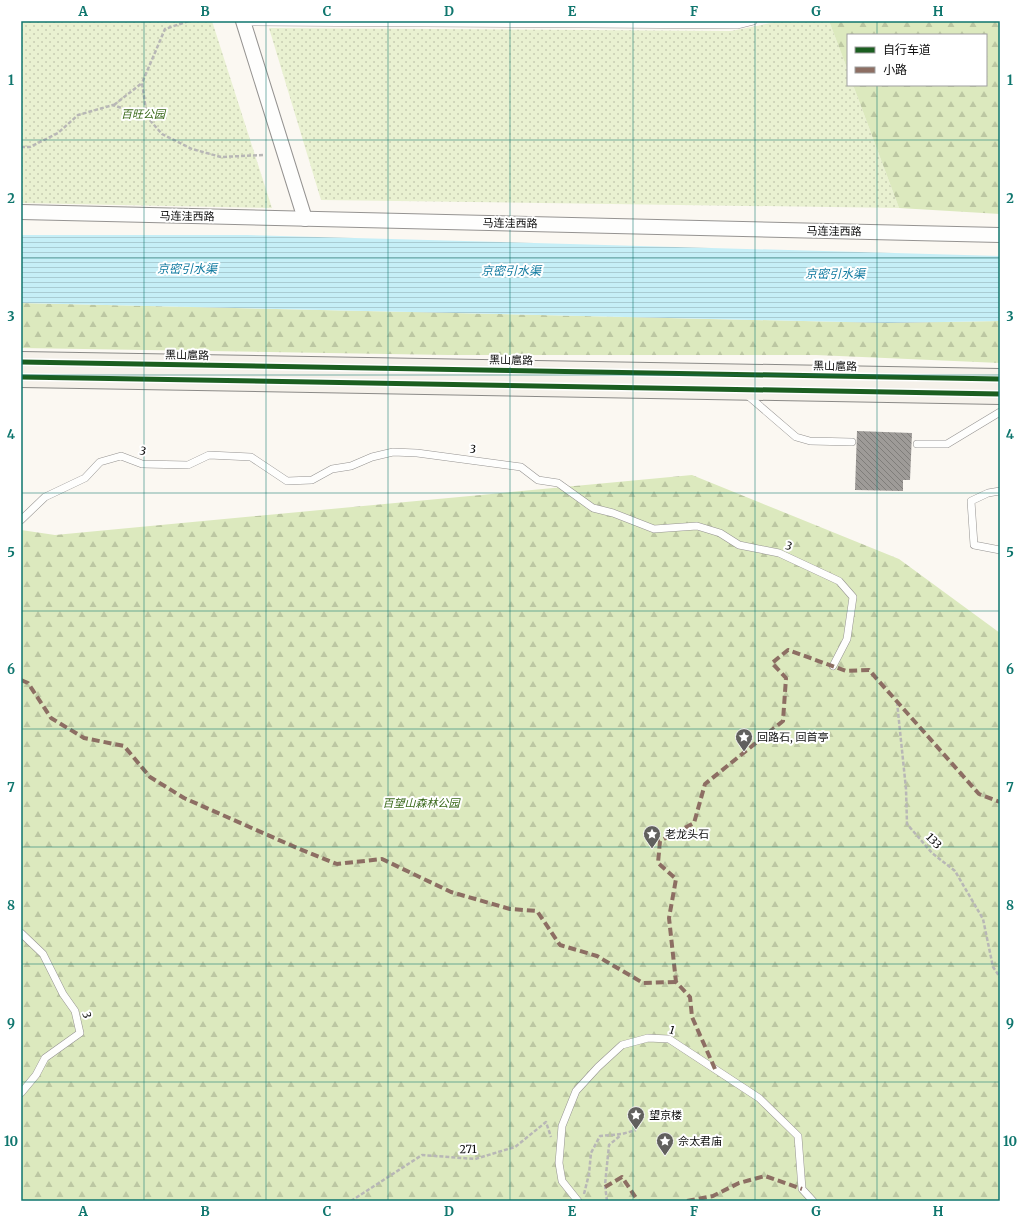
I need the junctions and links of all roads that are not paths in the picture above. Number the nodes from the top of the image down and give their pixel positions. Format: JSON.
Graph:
{"nodes":[{"id":1,"x":753,"y":21,"type":"edge"},
{"id":2,"x":243,"y":22,"type":"edge"},
{"id":3,"x":21,"y":212,"type":"edge"},
{"id":4,"x":305,"y":219,"type":"junction"},
{"id":5,"x":1000,"y":235,"type":"edge"},
{"id":6,"x":21,"y":362,"type":"edge"},
{"id":7,"x":21,"y":377,"type":"edge"},
{"id":8,"x":1000,"y":379,"type":"edge"},
{"id":9,"x":742,"y":390,"type":"junction"},
{"id":10,"x":1000,"y":394,"type":"edge"},
{"id":11,"x":1000,"y":412,"type":"edge"},
{"id":12,"x":852,"y":442,"type":"dead end"},
{"id":13,"x":917,"y":444,"type":"dead end"},
{"id":14,"x":1000,"y":491,"type":"edge"},
{"id":15,"x":21,"y":520,"type":"edge"},
{"id":16,"x":1000,"y":550,"type":"edge"},
{"id":17,"x":833,"y":666,"type":"dead end"},
{"id":18,"x":21,"y":933,"type":"edge"},
{"id":19,"x":21,"y":1094,"type":"edge"},
{"id":20,"x":578,"y":1201,"type":"edge"},
{"id":21,"x":813,"y":1201,"type":"edge"}],
"edges":[{"from":1,"to":2,"type":"lane"},
{"from":2,"to":4,"type":"street"},
{"from":3,"to":4,"type":"street","name":"马连洼西路"},
{"from":4,"to":5,"type":"street","name":"马连洼西路"},
{"from":6,"to":8,"type":"main road","name":"黑山扈路"},
{"from":7,"to":9,"type":"main road"},
{"from":9,"to":10,"type":"main road"},
{"from":9,"to":12,"type":"lane"},
{"from":11,"to":13,"type":"lane"},
{"from":14,"to":16,"type":"lane"},
{"from":15,"to":17,"type":"lane","name":"3","number":"3"},
{"from":18,"to":19,"type":"lane","name":"3","number":"3"},
{"from":20,"to":21,"type":"lane","name":"1","number":"1"}]}
